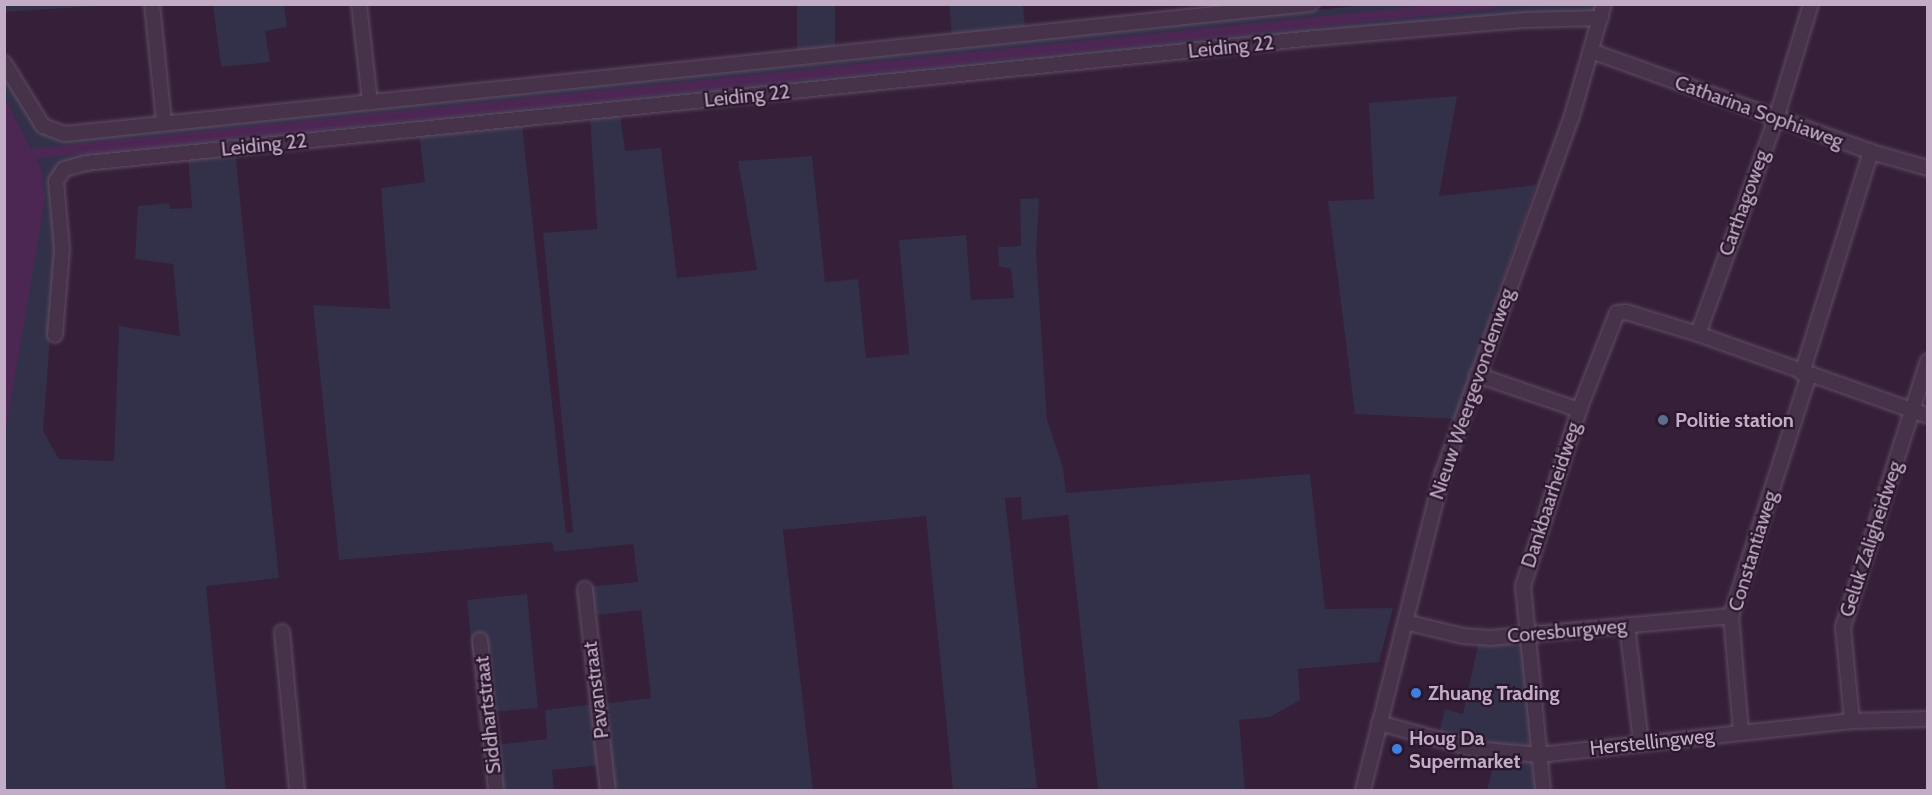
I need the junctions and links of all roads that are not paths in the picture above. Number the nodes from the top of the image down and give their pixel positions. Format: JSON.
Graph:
{"nodes":[{"id":1,"x":152,"y":4,"type":"edge"},
{"id":2,"x":359,"y":4,"type":"edge"},
{"id":3,"x":1311,"y":4,"type":"edge"},
{"id":4,"x":1812,"y":4,"type":"edge"},
{"id":5,"x":1207,"y":10,"type":"edge"},
{"id":6,"x":1602,"y":11,"type":"edge"},
{"id":7,"x":1591,"y":51,"type":"junction"},
{"id":8,"x":4,"y":63,"type":"edge"},
{"id":9,"x":370,"y":102,"type":"junction"},
{"id":10,"x":1776,"y":119,"type":"junction"},
{"id":11,"x":164,"y":122,"type":"junction"},
{"id":12,"x":1870,"y":152,"type":"junction"},
{"id":13,"x":1928,"y":168,"type":"edge"},
{"id":14,"x":1698,"y":334,"type":"junction"},
{"id":15,"x":55,"y":335,"type":"dead end"},
{"id":16,"x":1928,"y":361,"type":"edge"},
{"id":17,"x":1805,"y":374,"type":"junction"},
{"id":18,"x":1477,"y":375,"type":"junction"},
{"id":19,"x":1580,"y":410,"type":"junction"},
{"id":20,"x":1913,"y":411,"type":"junction"},
{"id":21,"x":1928,"y":416,"type":"edge"},
{"id":22,"x":585,"y":589,"type":"dead end"},
{"id":23,"x":1731,"y":616,"type":"junction"},
{"id":24,"x":1405,"y":622,"type":"junction"},
{"id":25,"x":1627,"y":625,"type":"junction"},
{"id":26,"x":282,"y":632,"type":"dead end"},
{"id":27,"x":1525,"y":634,"type":"junction"},
{"id":28,"x":480,"y":640,"type":"dead end"},
{"id":29,"x":1928,"y":719,"type":"edge"},
{"id":30,"x":1852,"y":721,"type":"junction"},
{"id":31,"x":1379,"y":723,"type":"junction"},
{"id":32,"x":1741,"y":732,"type":"junction"},
{"id":33,"x":1641,"y":743,"type":"junction"},
{"id":34,"x":1539,"y":755,"type":"junction"},
{"id":35,"x":297,"y":790,"type":"edge"},
{"id":36,"x":496,"y":790,"type":"edge"},
{"id":37,"x":608,"y":790,"type":"edge"},
{"id":38,"x":1363,"y":790,"type":"edge"},
{"id":39,"x":1543,"y":790,"type":"edge"}],
"edges":[{"from":1,"to":11,"type":"street"},
{"from":2,"to":9,"type":"street"},
{"from":3,"to":5,"type":"street","name":"Leiding 22"},
{"from":4,"to":10,"type":"street","name":"Carthagoweg"},
{"from":5,"to":9,"type":"street","name":"Leiding 22"},
{"from":6,"to":7,"type":"street","name":"Nieuw Weergevondenweg"},
{"from":6,"to":15,"type":"street","name":"Leiding 22"},
{"from":7,"to":10,"type":"street","name":"Catharina Sophiaweg"},
{"from":7,"to":18,"type":"street","name":"Nieuw Weergevondenweg"},
{"from":8,"to":11,"type":"street","name":"Leiding 22"},
{"from":9,"to":11,"type":"street","name":"Leiding 22"},
{"from":10,"to":12,"type":"street","name":"Catharina Sophiaweg"},
{"from":10,"to":14,"type":"street","name":"Carthagoweg"},
{"from":12,"to":13,"type":"street","name":"Catharina Sophiaweg"},
{"from":12,"to":17,"type":"street","name":"Constantiaweg"},
{"from":14,"to":17,"type":"street"},
{"from":14,"to":19,"type":"street","name":"Dankbaarheidweg"},
{"from":16,"to":20,"type":"street","name":"Geluk Zaligheidweg"},
{"from":17,"to":20,"type":"street"},
{"from":17,"to":23,"type":"street","name":"Constantiaweg"},
{"from":18,"to":19,"type":"street"},
{"from":18,"to":24,"type":"street","name":"Nieuw Weergevondenweg"},
{"from":19,"to":27,"type":"street","name":"Dankbaarheidweg"},
{"from":20,"to":21,"type":"street"},
{"from":20,"to":30,"type":"street","name":"Geluk Zaligheidweg"},
{"from":22,"to":37,"type":"street","name":"Pavanstraat"},
{"from":23,"to":25,"type":"street","name":"Coresburgweg"},
{"from":23,"to":32,"type":"street","name":"Constantiaweg"},
{"from":24,"to":27,"type":"street","name":"Coresburgweg"},
{"from":24,"to":31,"type":"street","name":"Nieuw Weergevondenweg"},
{"from":25,"to":27,"type":"street","name":"Coresburgweg"},
{"from":25,"to":33,"type":"street"},
{"from":26,"to":35,"type":"street"},
{"from":27,"to":34,"type":"street","name":"Dankbaarheidweg"},
{"from":28,"to":36,"type":"street","name":"Siddhartstraat"},
{"from":29,"to":30,"type":"street","name":"Herstellingweg"},
{"from":30,"to":32,"type":"street","name":"Herstellingweg"},
{"from":31,"to":34,"type":"street","name":"Herstellingweg"},
{"from":31,"to":38,"type":"street","name":"Nieuw Weergevondenweg"},
{"from":32,"to":33,"type":"street","name":"Herstellingweg"},
{"from":33,"to":34,"type":"street","name":"Herstellingweg"},
{"from":34,"to":39,"type":"street","name":"Dankbaarheidweg"}]}
